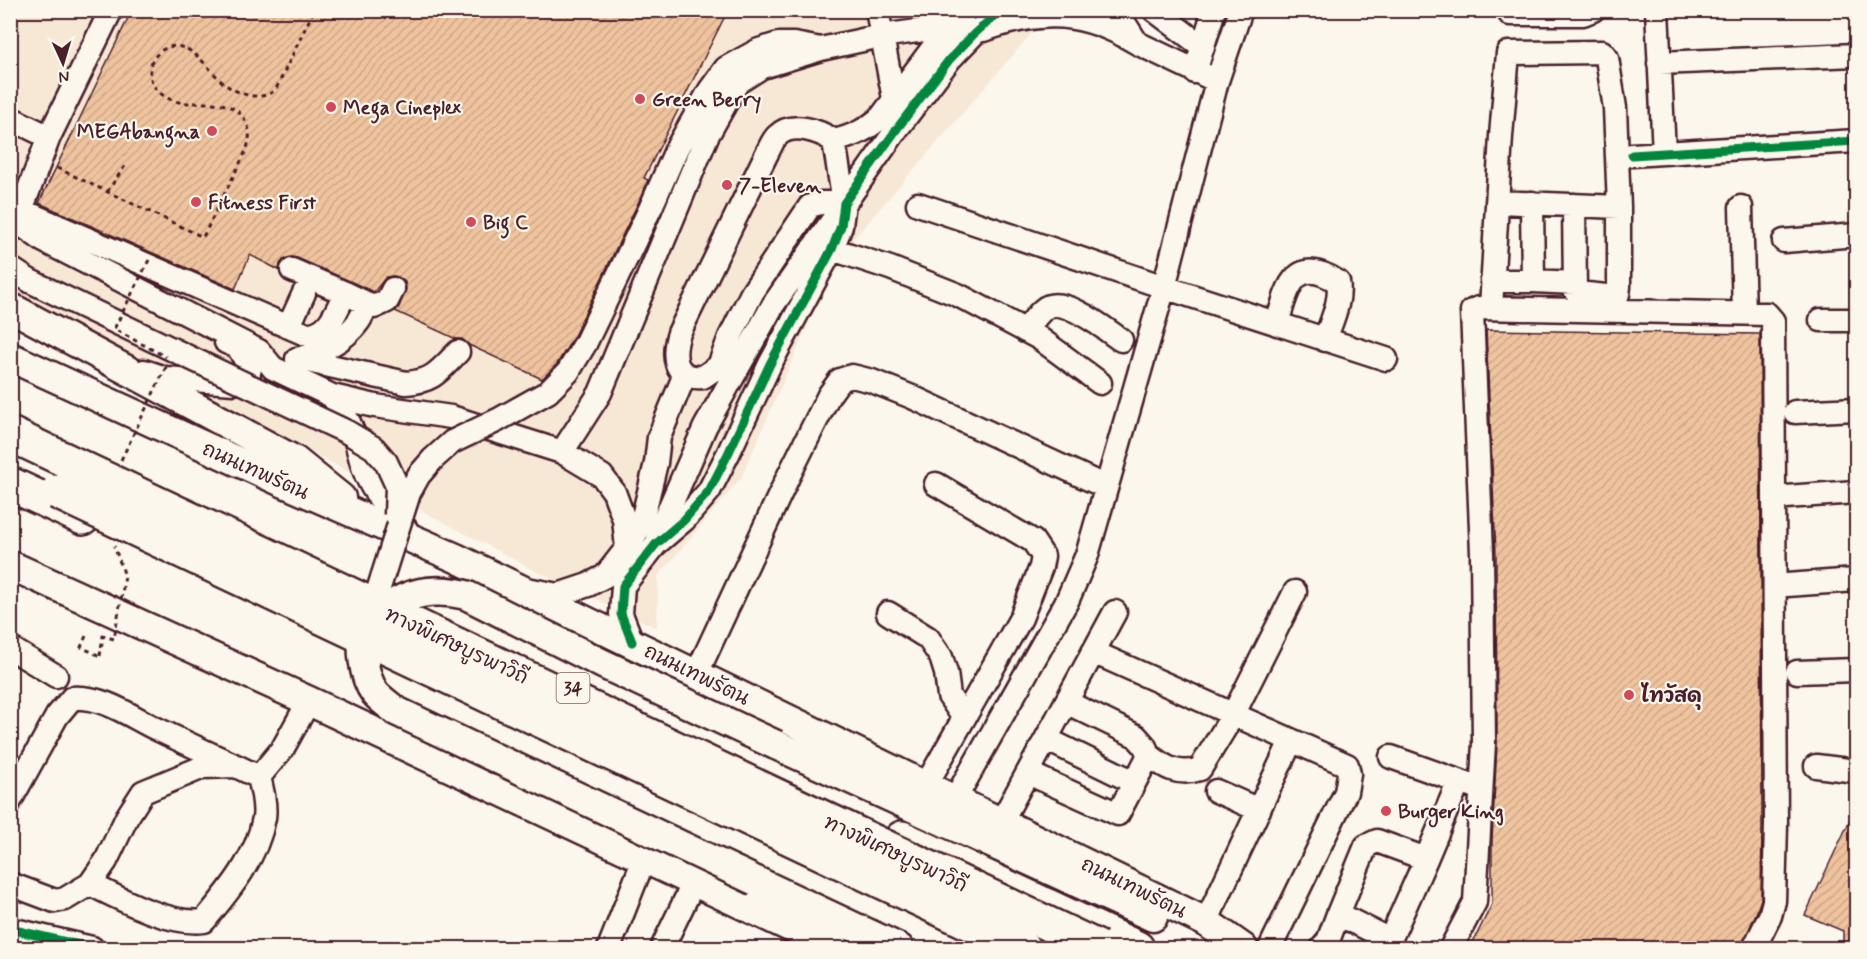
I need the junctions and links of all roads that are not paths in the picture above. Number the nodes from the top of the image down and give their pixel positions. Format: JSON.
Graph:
{"nodes":[{"id":1,"x":111,"y":10,"type":"edge"},
{"id":2,"x":877,"y":10,"type":"edge"},
{"id":3,"x":1001,"y":10,"type":"edge"},
{"id":4,"x":1116,"y":10,"type":"edge"},
{"id":5,"x":1154,"y":10,"type":"edge"},
{"id":6,"x":1241,"y":10,"type":"edge"},
{"id":7,"x":1593,"y":10,"type":"edge"},
{"id":8,"x":1657,"y":10,"type":"edge"},
{"id":9,"x":1510,"y":12,"type":"edge"},
{"id":10,"x":1209,"y":13,"type":"edge"},
{"id":11,"x":971,"y":21,"type":"edge"},
{"id":12,"x":881,"y":36,"type":"junction"},
{"id":13,"x":1137,"y":43,"type":"junction"},
{"id":14,"x":1203,"y":47,"type":"junction"},
{"id":15,"x":821,"y":49,"type":"junction"},
{"id":16,"x":1508,"y":53,"type":"junction"},
{"id":17,"x":1857,"y":55,"type":"edge"},
{"id":18,"x":1659,"y":63,"type":"junction"},
{"id":19,"x":1195,"y":72,"type":"junction"},
{"id":20,"x":1217,"y":81,"type":"junction"},
{"id":21,"x":894,"y":100,"type":"junction"},
{"id":22,"x":10,"y":118,"type":"edge"},
{"id":23,"x":899,"y":126,"type":"junction"},
{"id":24,"x":49,"y":137,"type":"junction"},
{"id":25,"x":834,"y":141,"type":"junction"},
{"id":26,"x":1857,"y":141,"type":"edge"},
{"id":27,"x":1665,"y":153,"type":"junction"},
{"id":28,"x":1632,"y":155,"type":"dead end"},
{"id":29,"x":1497,"y":202,"type":"junction"},
{"id":30,"x":844,"y":203,"type":"junction"},
{"id":31,"x":1532,"y":203,"type":"junction"},
{"id":32,"x":918,"y":204,"type":"dead end"},
{"id":33,"x":1574,"y":206,"type":"junction"},
{"id":34,"x":1619,"y":207,"type":"junction"},
{"id":35,"x":1741,"y":207,"type":"dead end"},
{"id":36,"x":21,"y":210,"type":"junction"},
{"id":37,"x":10,"y":231,"type":"edge"},
{"id":38,"x":1857,"y":235,"type":"edge"},
{"id":39,"x":1784,"y":241,"type":"dead end"},
{"id":40,"x":832,"y":249,"type":"junction"},
{"id":41,"x":10,"y":268,"type":"edge"},
{"id":42,"x":292,"y":270,"type":"dead end"},
{"id":43,"x":1492,"y":281,"type":"junction"},
{"id":44,"x":1533,"y":281,"type":"junction"},
{"id":45,"x":1575,"y":283,"type":"junction"},
{"id":46,"x":1164,"y":287,"type":"junction"},
{"id":47,"x":393,"y":289,"type":"dead end"},
{"id":48,"x":304,"y":293,"type":"dead end"},
{"id":49,"x":345,"y":293,"type":"junction"},
{"id":50,"x":367,"y":305,"type":"junction"},
{"id":51,"x":14,"y":308,"type":"edge"},
{"id":52,"x":1491,"y":308,"type":"junction"},
{"id":53,"x":1744,"y":314,"type":"junction"},
{"id":54,"x":1821,"y":320,"type":"dead end"},
{"id":55,"x":1857,"y":320,"type":"edge"},
{"id":56,"x":1277,"y":324,"type":"junction"},
{"id":57,"x":289,"y":327,"type":"junction"},
{"id":58,"x":1025,"y":331,"type":"junction"},
{"id":59,"x":1121,"y":340,"type":"dead end"},
{"id":60,"x":1325,"y":340,"type":"junction"},
{"id":61,"x":458,"y":352,"type":"dead end"},
{"id":62,"x":264,"y":356,"type":"junction"},
{"id":63,"x":10,"y":357,"type":"edge"},
{"id":64,"x":299,"y":359,"type":"junction"},
{"id":65,"x":1386,"y":359,"type":"dead end"},
{"id":66,"x":114,"y":362,"type":"junction"},
{"id":67,"x":685,"y":374,"type":"junction"},
{"id":68,"x":1101,"y":383,"type":"dead end"},
{"id":69,"x":332,"y":396,"type":"junction"},
{"id":70,"x":1857,"y":409,"type":"edge"},
{"id":71,"x":1795,"y":412,"type":"dead end"},
{"id":72,"x":10,"y":425,"type":"edge"},
{"id":73,"x":10,"y":434,"type":"edge"},
{"id":74,"x":562,"y":452,"type":"junction"},
{"id":75,"x":70,"y":462,"type":"junction"},
{"id":76,"x":10,"y":470,"type":"edge"},
{"id":77,"x":10,"y":479,"type":"edge"},
{"id":78,"x":10,"y":484,"type":"edge"},
{"id":79,"x":936,"y":484,"type":"dead end"},
{"id":80,"x":1106,"y":487,"type":"junction"},
{"id":81,"x":57,"y":492,"type":"junction"},
{"id":82,"x":1857,"y":492,"type":"edge"},
{"id":83,"x":1786,"y":497,"type":"dead end"},
{"id":84,"x":370,"y":522,"type":"junction"},
{"id":85,"x":404,"y":540,"type":"junction"},
{"id":86,"x":656,"y":544,"type":"junction"},
{"id":87,"x":627,"y":548,"type":"junction"},
{"id":88,"x":12,"y":567,"type":"edge"},
{"id":89,"x":1857,"y":580,"type":"edge"},
{"id":90,"x":510,"y":585,"type":"junction"},
{"id":91,"x":1787,"y":585,"type":"dead end"},
{"id":92,"x":1295,"y":591,"type":"dead end"},
{"id":93,"x":1115,"y":612,"type":"dead end"},
{"id":94,"x":888,"y":613,"type":"dead end"},
{"id":95,"x":367,"y":626,"type":"junction"},
{"id":96,"x":632,"y":642,"type":"junction"},
{"id":97,"x":10,"y":648,"type":"edge"},
{"id":98,"x":1093,"y":652,"type":"junction"},
{"id":99,"x":1857,"y":670,"type":"edge"},
{"id":100,"x":1797,"y":672,"type":"dead end"},
{"id":101,"x":697,"y":673,"type":"junction"},
{"id":102,"x":56,"y":676,"type":"dead end"},
{"id":103,"x":309,"y":701,"type":"junction"},
{"id":104,"x":1066,"y":702,"type":"junction"},
{"id":105,"x":1233,"y":715,"type":"junction"},
{"id":106,"x":964,"y":718,"type":"junction"},
{"id":107,"x":1046,"y":739,"type":"junction"},
{"id":108,"x":1291,"y":741,"type":"junction"},
{"id":109,"x":1149,"y":755,"type":"junction"},
{"id":110,"x":1391,"y":757,"type":"dead end"},
{"id":111,"x":236,"y":766,"type":"junction"},
{"id":112,"x":1816,"y":766,"type":"dead end"},
{"id":113,"x":1857,"y":771,"type":"edge"},
{"id":114,"x":1028,"y":773,"type":"junction"},
{"id":115,"x":259,"y":777,"type":"junction"},
{"id":116,"x":1459,"y":781,"type":"junction"},
{"id":117,"x":1134,"y":782,"type":"junction"},
{"id":118,"x":926,"y":785,"type":"junction"},
{"id":119,"x":1481,"y":789,"type":"junction"},
{"id":120,"x":1216,"y":791,"type":"dead end"},
{"id":121,"x":955,"y":799,"type":"junction"},
{"id":122,"x":10,"y":801,"type":"edge"},
{"id":123,"x":1258,"y":810,"type":"junction"},
{"id":124,"x":1001,"y":822,"type":"junction"},
{"id":125,"x":644,"y":859,"type":"junction"},
{"id":126,"x":1426,"y":859,"type":"junction"},
{"id":127,"x":694,"y":882,"type":"junction"},
{"id":128,"x":90,"y":884,"type":"junction"},
{"id":129,"x":10,"y":885,"type":"edge"},
{"id":130,"x":1338,"y":914,"type":"junction"},
{"id":131,"x":1206,"y":922,"type":"junction"},
{"id":132,"x":10,"y":929,"type":"edge"},
{"id":133,"x":1390,"y":944,"type":"edge"},
{"id":134,"x":92,"y":948,"type":"edge"},
{"id":135,"x":609,"y":948,"type":"edge"},
{"id":136,"x":662,"y":948,"type":"edge"},
{"id":137,"x":835,"y":948,"type":"edge"},
{"id":138,"x":899,"y":948,"type":"edge"},
{"id":139,"x":997,"y":948,"type":"edge"},
{"id":140,"x":1023,"y":948,"type":"edge"},
{"id":141,"x":1099,"y":948,"type":"edge"},
{"id":142,"x":1137,"y":948,"type":"edge"},
{"id":143,"x":1232,"y":948,"type":"edge"},
{"id":144,"x":1243,"y":948,"type":"edge"},
{"id":145,"x":1270,"y":948,"type":"edge"},
{"id":146,"x":1322,"y":948,"type":"edge"},
{"id":147,"x":1451,"y":948,"type":"edge"},
{"id":148,"x":1754,"y":948,"type":"edge"}],
"edges":[{"from":1,"to":24,"type":"street"},
{"from":2,"to":12,"type":"street"},
{"from":3,"to":11,"type":"street"},
{"from":4,"to":13,"type":"street"},
{"from":5,"to":14,"type":"street"},
{"from":6,"to":20,"type":"street"},
{"from":7,"to":9,"type":"street"},
{"from":8,"to":18,"type":"street"},
{"from":9,"to":16,"type":"street"},
{"from":10,"to":14,"type":"street"},
{"from":11,"to":12,"type":"street"},
{"from":11,"to":13,"type":"street"},
{"from":11,"to":21,"type":"street"},
{"from":11,"to":23,"type":"street"},
{"from":12,"to":15,"type":"street"},
{"from":12,"to":21,"type":"street"},
{"from":13,"to":19,"type":"street"},
{"from":14,"to":19,"type":"street"},
{"from":15,"to":74,"type":"street"},
{"from":15,"to":85,"type":"street","bridge":true},
{"from":16,"to":29,"type":"street"},
{"from":16,"to":34,"type":"street"},
{"from":17,"to":18,"type":"street"},
{"from":18,"to":27,"type":"street"},
{"from":19,"to":20,"type":"street"},
{"from":20,"to":46,"type":"street"},
{"from":21,"to":23,"type":"street"},
{"from":21,"to":25,"type":"street"},
{"from":22,"to":24,"type":"street"},
{"from":23,"to":30,"type":"street"},
{"from":24,"to":36,"type":"street"},
{"from":25,"to":30,"type":"street"},
{"from":25,"to":67,"type":"street"},
{"from":26,"to":27,"type":"street"},
{"from":27,"to":28,"type":"street"},
{"from":29,"to":31,"type":"street"},
{"from":29,"to":43,"type":"street"},
{"from":30,"to":40,"type":"street"},
{"from":30,"to":67,"type":"street"},
{"from":30,"to":86,"type":"street"},
{"from":31,"to":33,"type":"street"},
{"from":31,"to":44,"type":"street"},
{"from":32,"to":46,"type":"street"},
{"from":33,"to":34,"type":"street"},
{"from":33,"to":45,"type":"street"},
{"from":34,"to":45,"type":"street"},
{"from":35,"to":53,"type":"street"},
{"from":36,"to":57,"type":"street"},
{"from":36,"to":62,"type":"street"},
{"from":37,"to":66,"type":"street"},
{"from":38,"to":39,"type":"street"},
{"from":40,"to":58,"type":"street"},
{"from":40,"to":86,"type":"street"},
{"from":41,"to":85,"type":"street","bridge":true},
{"from":42,"to":49,"type":"street"},
{"from":43,"to":44,"type":"street"},
{"from":43,"to":52,"type":"street"},
{"from":44,"to":45,"type":"street"},
{"from":46,"to":56,"type":"street"},
{"from":46,"to":80,"type":"street"},
{"from":47,"to":50,"type":"street"},
{"from":48,"to":57,"type":"street"},
{"from":49,"to":50,"type":"street"},
{"from":49,"to":57,"type":"street"},
{"from":50,"to":64,"type":"street"},
{"from":51,"to":66,"type":"main road"},
{"from":52,"to":53,"type":"street"},
{"from":52,"to":119,"type":"street"},
{"from":53,"to":148,"type":"street"},
{"from":54,"to":55,"type":"street"},
{"from":56,"to":60,"type":"street"},
{"from":56,"to":60,"type":"street"},
{"from":58,"to":59,"type":"street"},
{"from":58,"to":68,"type":"street"},
{"from":60,"to":65,"type":"street"},
{"from":61,"to":64,"type":"street"},
{"from":62,"to":64,"type":"street"},
{"from":62,"to":69,"type":"street"},
{"from":63,"to":84,"type":"main road","name":"ถนนเทพรัตน"},
{"from":66,"to":84,"type":"main road"},
{"from":67,"to":87,"type":"street"},
{"from":69,"to":74,"type":"street"},
{"from":69,"to":85,"type":"street"},
{"from":70,"to":71,"type":"street"},
{"from":72,"to":75,"type":"highway","bridge":true},
{"from":72,"to":142,"type":"highway","number":"34"},
{"from":73,"to":75,"type":"highway","name":"ทางพิเศษบูรพาวิถี","bridge":true},
{"from":74,"to":87,"type":"street"},
{"from":75,"to":141,"type":"highway","name":"ทางพิเศษบูรพาวิถี","bridge":true},
{"from":76,"to":81,"type":"highway","name":"ทางพิเศษบูรพาวิถี"},
{"from":77,"to":81,"type":"highway"},
{"from":78,"to":139,"type":"highway"},
{"from":79,"to":106,"type":"street"},
{"from":80,"to":101,"type":"street"},
{"from":80,"to":121,"type":"street"},
{"from":81,"to":140,"type":"highway","name":"ทางพิเศษบูรพาวิถี","bridge":true},
{"from":82,"to":83,"type":"street"},
{"from":84,"to":85,"type":"main road","name":"ถนนเทพรัตน"},
{"from":85,"to":90,"type":"main road","name":"ถนนเทพรัตน"},
{"from":85,"to":95,"type":"street","bridge":true},
{"from":86,"to":96,"type":"street"},
{"from":87,"to":90,"type":"street"},
{"from":88,"to":103,"type":"main road"},
{"from":89,"to":91,"type":"street"},
{"from":90,"to":96,"type":"main road","name":"ถนนเทพรัตน"},
{"from":92,"to":105,"type":"street"},
{"from":93,"to":98,"type":"street"},
{"from":94,"to":106,"type":"street"},
{"from":95,"to":138,"type":"main road","bridge":true},
{"from":95,"to":143,"type":"main road","bridge":true},
{"from":96,"to":101,"type":"main road","name":"ถนนเทพรัตน"},
{"from":97,"to":102,"type":"street"},
{"from":98,"to":104,"type":"street"},
{"from":98,"to":105,"type":"street"},
{"from":99,"to":100,"type":"street"},
{"from":101,"to":118,"type":"main road","name":"ถนนเทพรัตน"},
{"from":103,"to":115,"type":"street"},
{"from":103,"to":125,"type":"main road"},
{"from":104,"to":107,"type":"street"},
{"from":104,"to":109,"type":"street"},
{"from":105,"to":108,"type":"street"},
{"from":105,"to":109,"type":"street"},
{"from":106,"to":118,"type":"street"},
{"from":107,"to":114,"type":"street"},
{"from":107,"to":117,"type":"street"},
{"from":108,"to":123,"type":"street"},
{"from":108,"to":145,"type":"street"},
{"from":109,"to":117,"type":"street"},
{"from":110,"to":116,"type":"street"},
{"from":111,"to":115,"type":"street"},
{"from":111,"to":122,"type":"street"},
{"from":111,"to":128,"type":"street"},
{"from":112,"to":113,"type":"street"},
{"from":114,"to":117,"type":"street"},
{"from":114,"to":124,"type":"street"},
{"from":115,"to":128,"type":"street"},
{"from":116,"to":119,"type":"street"},
{"from":116,"to":126,"type":"street"},
{"from":118,"to":121,"type":"main road","name":"ถนนเทพรัตน"},
{"from":119,"to":147,"type":"street"},
{"from":120,"to":123,"type":"street"},
{"from":121,"to":124,"type":"main road","name":"ถนนเทพรัตน"},
{"from":123,"to":131,"type":"street"},
{"from":124,"to":131,"type":"main road","name":"ถนนเทพรัตน"},
{"from":125,"to":127,"type":"main road"},
{"from":125,"to":135,"type":"street"},
{"from":126,"to":130,"type":"street"},
{"from":126,"to":133,"type":"street"},
{"from":127,"to":136,"type":"street"},
{"from":127,"to":137,"type":"main road"},
{"from":128,"to":129,"type":"street"},
{"from":130,"to":133,"type":"street"},
{"from":130,"to":146,"type":"street"},
{"from":131,"to":144,"type":"main road","name":"ถนนเทพรัตน"},
{"from":132,"to":134,"type":"street"}]}
